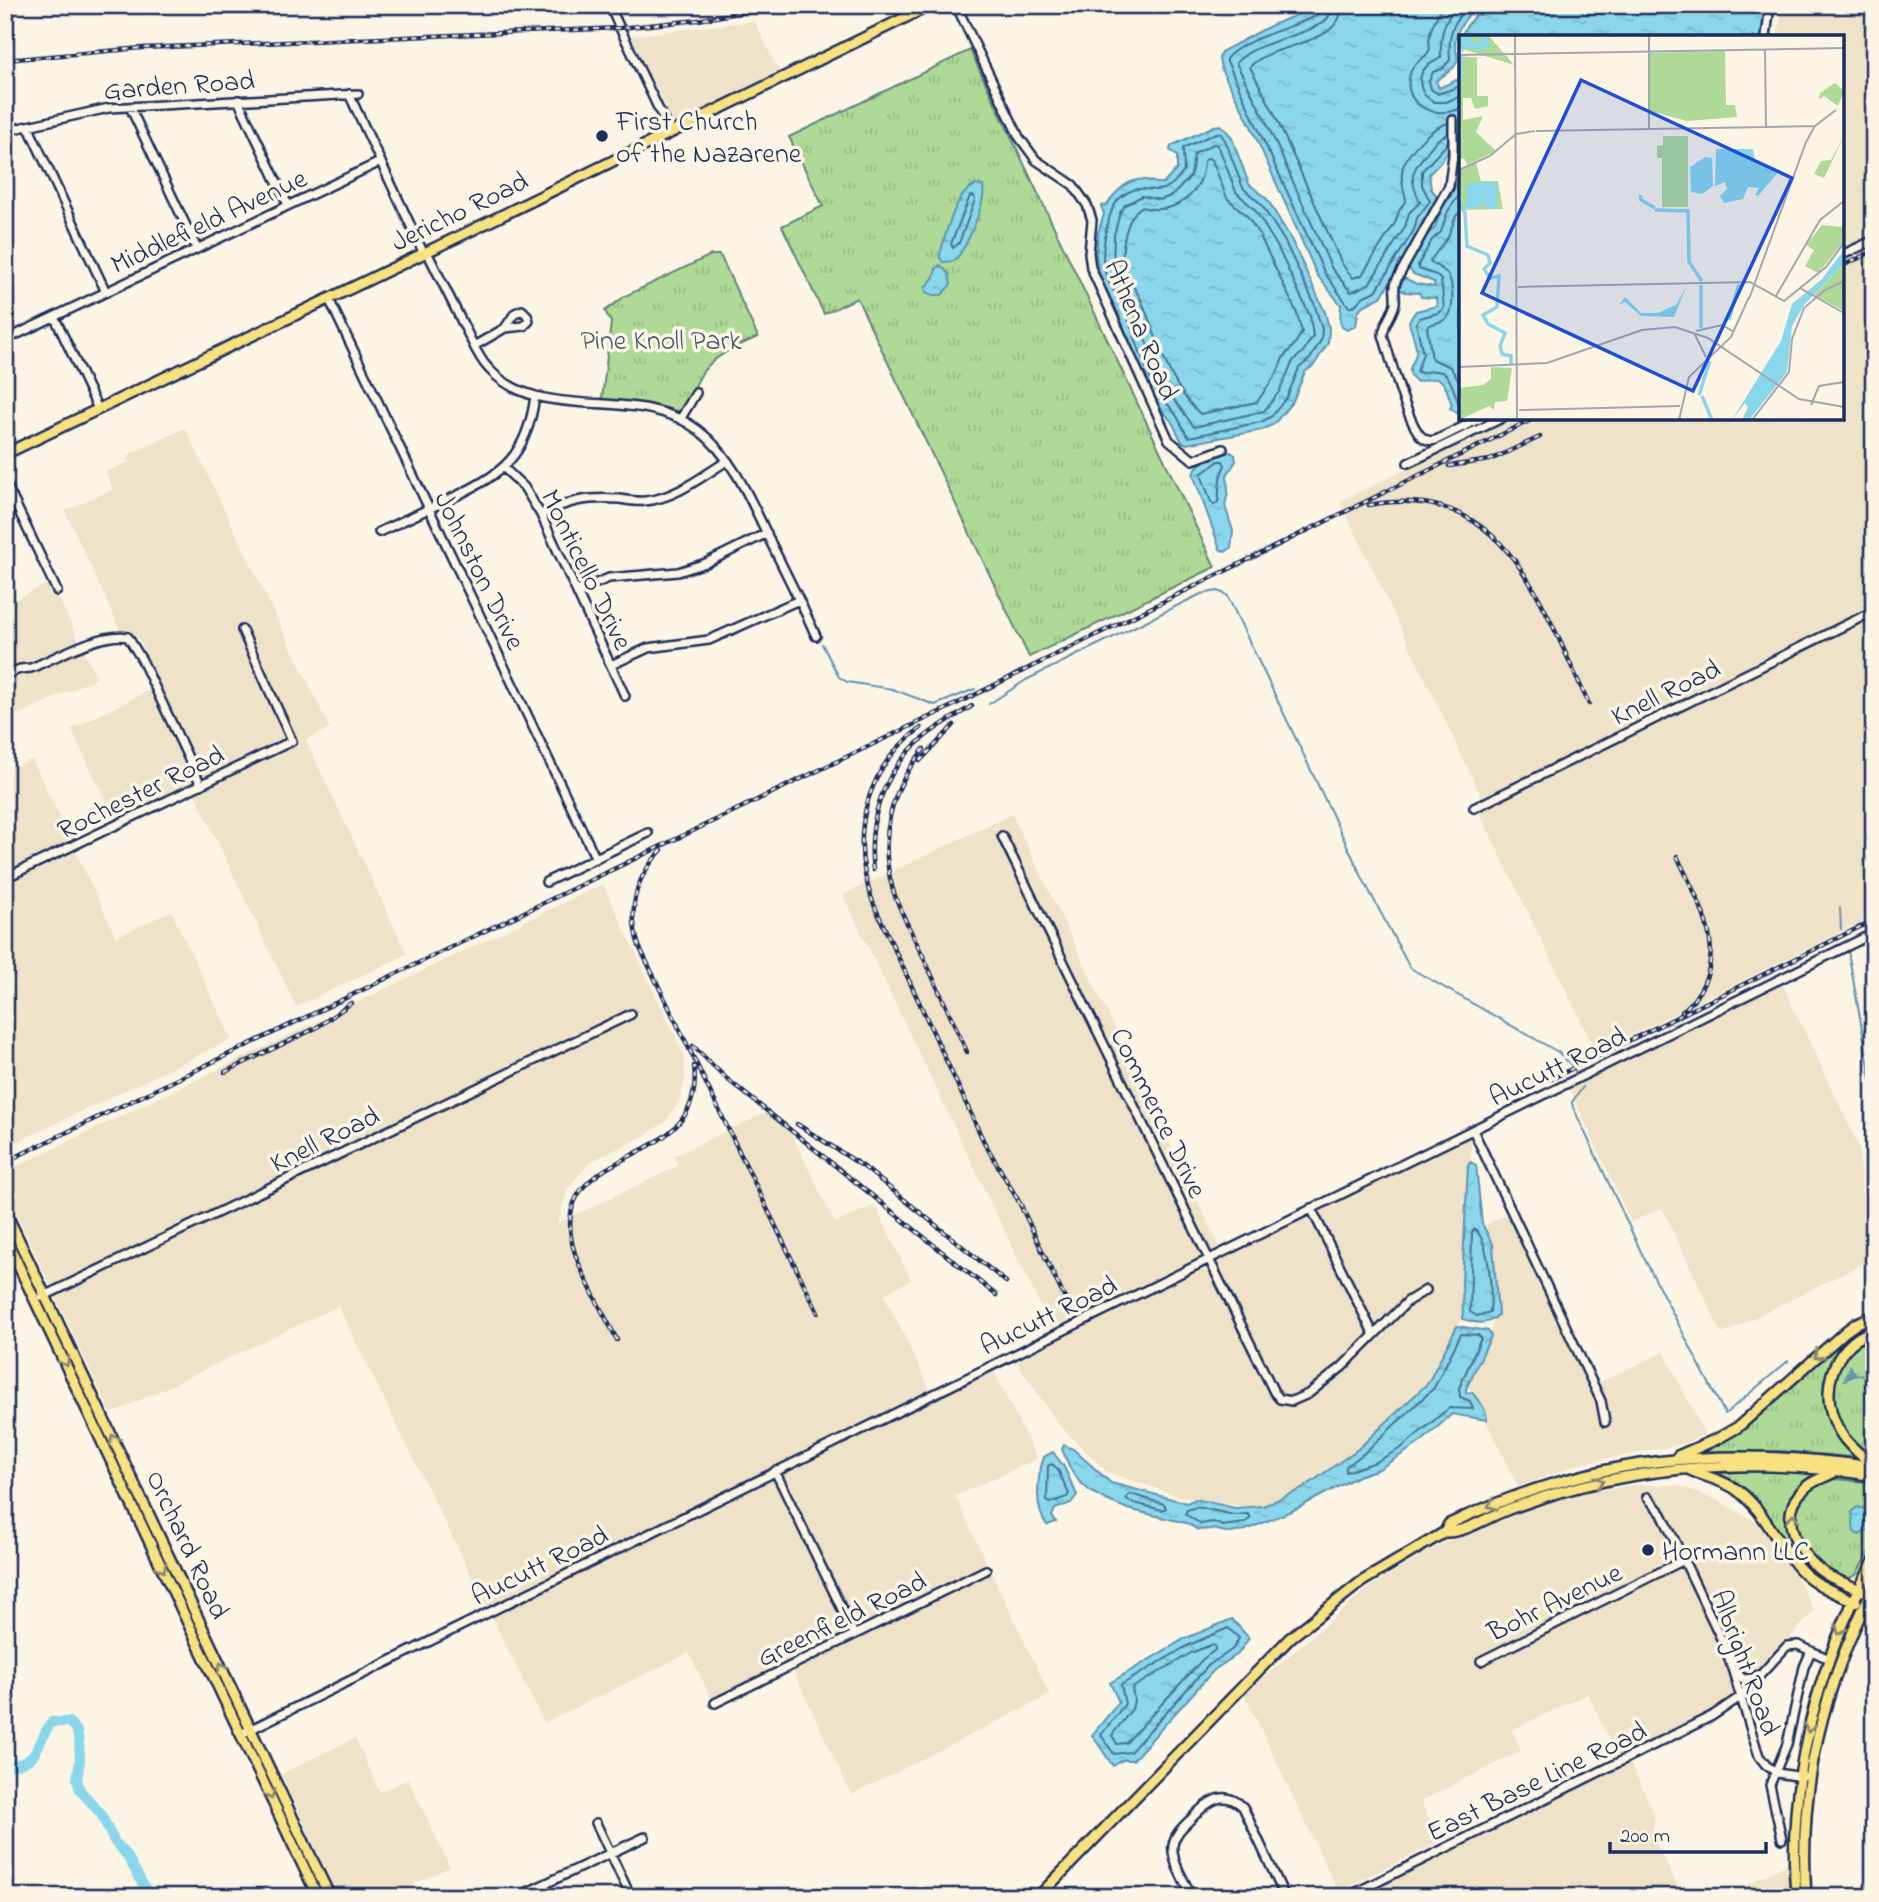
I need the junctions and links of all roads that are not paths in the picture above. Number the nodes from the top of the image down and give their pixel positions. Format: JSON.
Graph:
{"nodes":[{"id":1,"x":609,"y":5,"type":"edge"},
{"id":2,"x":931,"y":5,"type":"edge"},
{"id":3,"x":956,"y":5,"type":"edge"},
{"id":4,"x":1770,"y":5,"type":"edge"},
{"id":5,"x":1766,"y":35,"type":"edge"},
{"id":6,"x":349,"y":94,"type":"junction"},
{"id":7,"x":359,"y":94,"type":"dead end"},
{"id":8,"x":238,"y":100,"type":"junction"},
{"id":9,"x":130,"y":107,"type":"junction"},
{"id":10,"x":1452,"y":120,"type":"dead end"},
{"id":11,"x":28,"y":126,"type":"junction"},
{"id":12,"x":5,"y":131,"type":"edge"},
{"id":13,"x":670,"y":133,"type":"junction"},
{"id":14,"x":380,"y":162,"type":"junction"},
{"id":15,"x":288,"y":205,"type":"junction"},
{"id":16,"x":1874,"y":240,"type":"edge"},
{"id":17,"x":197,"y":249,"type":"junction"},
{"id":18,"x":423,"y":252,"type":"junction"},
{"id":19,"x":1844,"y":254,"type":"edge"},
{"id":20,"x":106,"y":292,"type":"junction"},
{"id":21,"x":329,"y":299,"type":"junction"},
{"id":22,"x":54,"y":318,"type":"junction"},
{"id":23,"x":505,"y":328,"type":"dead end"},
{"id":24,"x":5,"y":340,"type":"edge"},
{"id":25,"x":474,"y":346,"type":"junction"},
{"id":26,"x":696,"y":393,"type":"dead end"},
{"id":27,"x":535,"y":396,"type":"junction"},
{"id":28,"x":98,"y":409,"type":"junction"},
{"id":29,"x":681,"y":418,"type":"junction"},
{"id":30,"x":1477,"y":420,"type":"edge"},
{"id":31,"x":1499,"y":420,"type":"edge"},
{"id":32,"x":1223,"y":449,"type":"dead end"},
{"id":33,"x":5,"y":454,"type":"edge"},
{"id":34,"x":727,"y":461,"type":"junction"},
{"id":35,"x":1408,"y":463,"type":"dead end"},
{"id":36,"x":504,"y":468,"type":"junction"},
{"id":37,"x":5,"y":482,"type":"edge"},
{"id":38,"x":429,"y":509,"type":"junction"},
{"id":39,"x":541,"y":515,"type":"junction"},
{"id":40,"x":379,"y":532,"type":"dead end"},
{"id":41,"x":767,"y":533,"type":"junction"},
{"id":42,"x":57,"y":591,"type":"dead end"},
{"id":43,"x":577,"y":591,"type":"junction"},
{"id":44,"x":799,"y":600,"type":"junction"},
{"id":45,"x":1874,"y":611,"type":"edge"},
{"id":46,"x":242,"y":630,"type":"dead end"},
{"id":47,"x":816,"y":636,"type":"dead end"},
{"id":48,"x":611,"y":665,"type":"junction"},
{"id":49,"x":5,"y":675,"type":"edge"},
{"id":50,"x":625,"y":696,"type":"dead end"},
{"id":51,"x":201,"y":785,"type":"junction"},
{"id":52,"x":1474,"y":808,"type":"dead end"},
{"id":53,"x":648,"y":833,"type":"dead end"},
{"id":54,"x":1002,"y":836,"type":"dead end"},
{"id":55,"x":596,"y":859,"type":"junction"},
{"id":56,"x":5,"y":878,"type":"edge"},
{"id":57,"x":546,"y":882,"type":"dead end"},
{"id":58,"x":1874,"y":933,"type":"edge"},
{"id":59,"x":631,"y":1014,"type":"dead end"},
{"id":60,"x":1473,"y":1130,"type":"junction"},
{"id":61,"x":1311,"y":1208,"type":"junction"},
{"id":62,"x":5,"y":1211,"type":"edge"},
{"id":63,"x":5,"y":1237,"type":"edge"},
{"id":64,"x":1208,"y":1259,"type":"junction"},
{"id":65,"x":1426,"y":1290,"type":"dead end"},
{"id":66,"x":46,"y":1296,"type":"junction"},
{"id":67,"x":35,"y":1301,"type":"junction"},
{"id":68,"x":1874,"y":1316,"type":"edge"},
{"id":69,"x":1874,"y":1330,"type":"edge"},
{"id":70,"x":1374,"y":1335,"type":"junction"},
{"id":71,"x":1605,"y":1422,"type":"dead end"},
{"id":72,"x":1668,"y":1460,"type":"junction"},
{"id":73,"x":1874,"y":1467,"type":"edge"},
{"id":74,"x":1686,"y":1468,"type":"junction"},
{"id":75,"x":1838,"y":1470,"type":"junction"},
{"id":76,"x":775,"y":1471,"type":"junction"},
{"id":77,"x":1874,"y":1476,"type":"edge"},
{"id":78,"x":1647,"y":1497,"type":"dead end"},
{"id":79,"x":1445,"y":1532,"type":"junction"},
{"id":80,"x":1684,"y":1560,"type":"junction"},
{"id":81,"x":1874,"y":1562,"type":"edge"},
{"id":82,"x":986,"y":1570,"type":"dead end"},
{"id":83,"x":1858,"y":1589,"type":"junction"},
{"id":84,"x":1872,"y":1590,"type":"edge"},
{"id":85,"x":1853,"y":1601,"type":"junction"},
{"id":86,"x":1864,"y":1605,"type":"junction"},
{"id":87,"x":854,"y":1634,"type":"junction"},
{"id":88,"x":1811,"y":1651,"type":"junction"},
{"id":89,"x":1829,"y":1659,"type":"junction"},
{"id":90,"x":1480,"y":1661,"type":"dead end"},
{"id":91,"x":1732,"y":1667,"type":"junction"},
{"id":92,"x":1762,"y":1673,"type":"junction"},
{"id":93,"x":1740,"y":1697,"type":"junction"},
{"id":94,"x":715,"y":1703,"type":"dead end"},
{"id":95,"x":251,"y":1729,"type":"junction"},
{"id":96,"x":241,"y":1734,"type":"junction"},
{"id":97,"x":1777,"y":1773,"type":"junction"},
{"id":98,"x":1804,"y":1778,"type":"junction"},
{"id":99,"x":596,"y":1824,"type":"dead end"},
{"id":100,"x":645,"y":1837,"type":"dead end"},
{"id":101,"x":1782,"y":1839,"type":"dead end"},
{"id":102,"x":610,"y":1853,"type":"junction"},
{"id":103,"x":543,"y":1885,"type":"junction"},
{"id":104,"x":318,"y":1897,"type":"edge"},
{"id":105,"x":330,"y":1897,"type":"edge"},
{"id":106,"x":517,"y":1897,"type":"edge"},
{"id":107,"x":548,"y":1897,"type":"edge"},
{"id":108,"x":631,"y":1897,"type":"edge"},
{"id":109,"x":1038,"y":1897,"type":"edge"},
{"id":110,"x":1192,"y":1897,"type":"edge"},
{"id":111,"x":1285,"y":1897,"type":"edge"},
{"id":112,"x":1347,"y":1897,"type":"edge"},
{"id":113,"x":1796,"y":1897,"type":"edge"},
{"id":114,"x":1806,"y":1897,"type":"edge"}],
"edges":[{"from":1,"to":13,"type":"street"},
{"from":2,"to":13,"type":"main road","name":"Jericho Road"},
{"from":3,"to":32,"type":"street","name":"Athena Road"},
{"from":4,"to":5,"type":"street"},
{"from":6,"to":7,"type":"street","name":"Garden Road"},
{"from":6,"to":8,"type":"street","name":"Garden Road"},
{"from":6,"to":14,"type":"street"},
{"from":8,"to":9,"type":"street","name":"Garden Road"},
{"from":8,"to":15,"type":"street"},
{"from":9,"to":11,"type":"street","name":"Garden Road"},
{"from":9,"to":17,"type":"street"},
{"from":10,"to":30,"type":"street"},
{"from":11,"to":12,"type":"street","name":"Garden Road"},
{"from":11,"to":20,"type":"street"},
{"from":13,"to":18,"type":"main road","name":"Jericho Road"},
{"from":14,"to":15,"type":"street","name":"Middlefield Avenue"},
{"from":14,"to":18,"type":"street"},
{"from":15,"to":17,"type":"street","name":"Middlefield Avenue"},
{"from":16,"to":19,"type":"street"},
{"from":17,"to":20,"type":"street","name":"Middlefield Avenue"},
{"from":18,"to":21,"type":"main road","name":"Jericho Road"},
{"from":18,"to":25,"type":"street"},
{"from":20,"to":22,"type":"street","name":"Middlefield Avenue"},
{"from":21,"to":28,"type":"main road","name":"Jericho Road"},
{"from":21,"to":38,"type":"street","name":"Johnston Drive"},
{"from":22,"to":24,"type":"street","name":"Middlefield Avenue"},
{"from":22,"to":28,"type":"street"},
{"from":23,"to":25,"type":"street"},
{"from":25,"to":27,"type":"street"},
{"from":26,"to":29,"type":"street"},
{"from":27,"to":29,"type":"street"},
{"from":27,"to":36,"type":"street"},
{"from":28,"to":33,"type":"main road","name":"Jericho Road"},
{"from":29,"to":34,"type":"street"},
{"from":31,"to":35,"type":"street"},
{"from":34,"to":39,"type":"street"},
{"from":34,"to":41,"type":"street"},
{"from":36,"to":38,"type":"street"},
{"from":36,"to":39,"type":"street","name":"Monticello Drive"},
{"from":37,"to":42,"type":"street"},
{"from":38,"to":40,"type":"street"},
{"from":38,"to":55,"type":"street","name":"Johnston Drive"},
{"from":39,"to":43,"type":"street","name":"Monticello Drive"},
{"from":41,"to":43,"type":"street"},
{"from":41,"to":44,"type":"street"},
{"from":43,"to":48,"type":"street","name":"Monticello Drive"},
{"from":44,"to":47,"type":"street"},
{"from":44,"to":48,"type":"street"},
{"from":45,"to":52,"type":"street","name":"Knell Road"},
{"from":46,"to":51,"type":"street","name":"Rochester Road"},
{"from":48,"to":50,"type":"street","name":"Monticello Drive"},
{"from":49,"to":51,"type":"street"},
{"from":51,"to":56,"type":"street","name":"Rochester Road"},
{"from":53,"to":55,"type":"street"},
{"from":54,"to":64,"type":"street","name":"Commerce Drive"},
{"from":55,"to":57,"type":"street"},
{"from":58,"to":60,"type":"street","name":"Aucutt Road"},
{"from":59,"to":66,"type":"street","name":"Knell Road"},
{"from":60,"to":61,"type":"street","name":"Aucutt Road"},
{"from":60,"to":71,"type":"street"},
{"from":61,"to":64,"type":"street","name":"Aucutt Road"},
{"from":61,"to":70,"type":"street"},
{"from":62,"to":66,"type":"main road","name":"Orchard Road"},
{"from":63,"to":67,"type":"main road","name":"Orchard Road"},
{"from":64,"to":70,"type":"street","name":"Commerce Drive"},
{"from":64,"to":76,"type":"street","name":"Aucutt Road"},
{"from":65,"to":70,"type":"street"},
{"from":66,"to":67,"type":"street","name":"Knell Road"},
{"from":95,"to":66,"type":"main road","name":"Orchard Road","one_way":true},
{"from":67,"to":96,"type":"main road","name":"Orchard Road","one_way":true},
{"from":68,"to":72,"type":"main road","one_way":true},
{"from":69,"to":73,"type":"main road"},
{"from":72,"to":73,"type":"main road"},
{"from":72,"to":79,"type":"main road","one_way":true},
{"from":74,"to":75,"type":"main road"},
{"from":79,"to":74,"type":"main road","one_way":true},
{"from":74,"to":85,"type":"main road"},
{"from":75,"to":77,"type":"main road"},
{"from":83,"to":75,"type":"main road","one_way":true},
{"from":76,"to":87,"type":"street"},
{"from":76,"to":95,"type":"street","name":"Aucutt Road"},
{"from":78,"to":80,"type":"street","name":"Albright Road"},
{"from":79,"to":109,"type":"main road"},
{"from":80,"to":90,"type":"street","name":"Bohr Avenue"},
{"from":80,"to":91,"type":"street","name":"Albright Road"},
{"from":81,"to":83,"type":"main road"},
{"from":82,"to":87,"type":"street","name":"Greenfield Road"},
{"from":83,"to":84,"type":"main road"},
{"from":83,"to":85,"type":"main road"},
{"from":84,"to":86,"type":"main road"},
{"from":85,"to":86,"type":"main road"},
{"from":85,"to":89,"type":"main road","one_way":true},
{"from":86,"to":98,"type":"main road"},
{"from":87,"to":94,"type":"street","name":"Greenfield Road"},
{"from":88,"to":89,"type":"street"},
{"from":88,"to":92,"type":"street","name":"East Base Line Road"},
{"from":88,"to":97,"type":"street"},
{"from":89,"to":98,"type":"main road","one_way":true},
{"from":91,"to":92,"type":"street"},
{"from":91,"to":93,"type":"street","name":"Albright Road"},
{"from":92,"to":93,"type":"street","name":"East Base Line Road"},
{"from":93,"to":97,"type":"street","name":"Albright Road"},
{"from":93,"to":112,"type":"street","name":"East Base Line Road"},
{"from":95,"to":96,"type":"street","name":"Aucutt Road"},
{"from":95,"to":105,"type":"main road","name":"Orchard Road"},
{"from":96,"to":104,"type":"main road","name":"Orchard Road","one_way":true},
{"from":97,"to":98,"type":"street","name":"Albright Road"},
{"from":97,"to":101,"type":"street"},
{"from":98,"to":113,"type":"main road"},
{"from":98,"to":114,"type":"main road"},
{"from":99,"to":102,"type":"street"},
{"from":100,"to":102,"type":"street"},
{"from":102,"to":103,"type":"street"},
{"from":102,"to":108,"type":"street"},
{"from":103,"to":106,"type":"street"},
{"from":103,"to":107,"type":"street"},
{"from":110,"to":111,"type":"street"}]}
